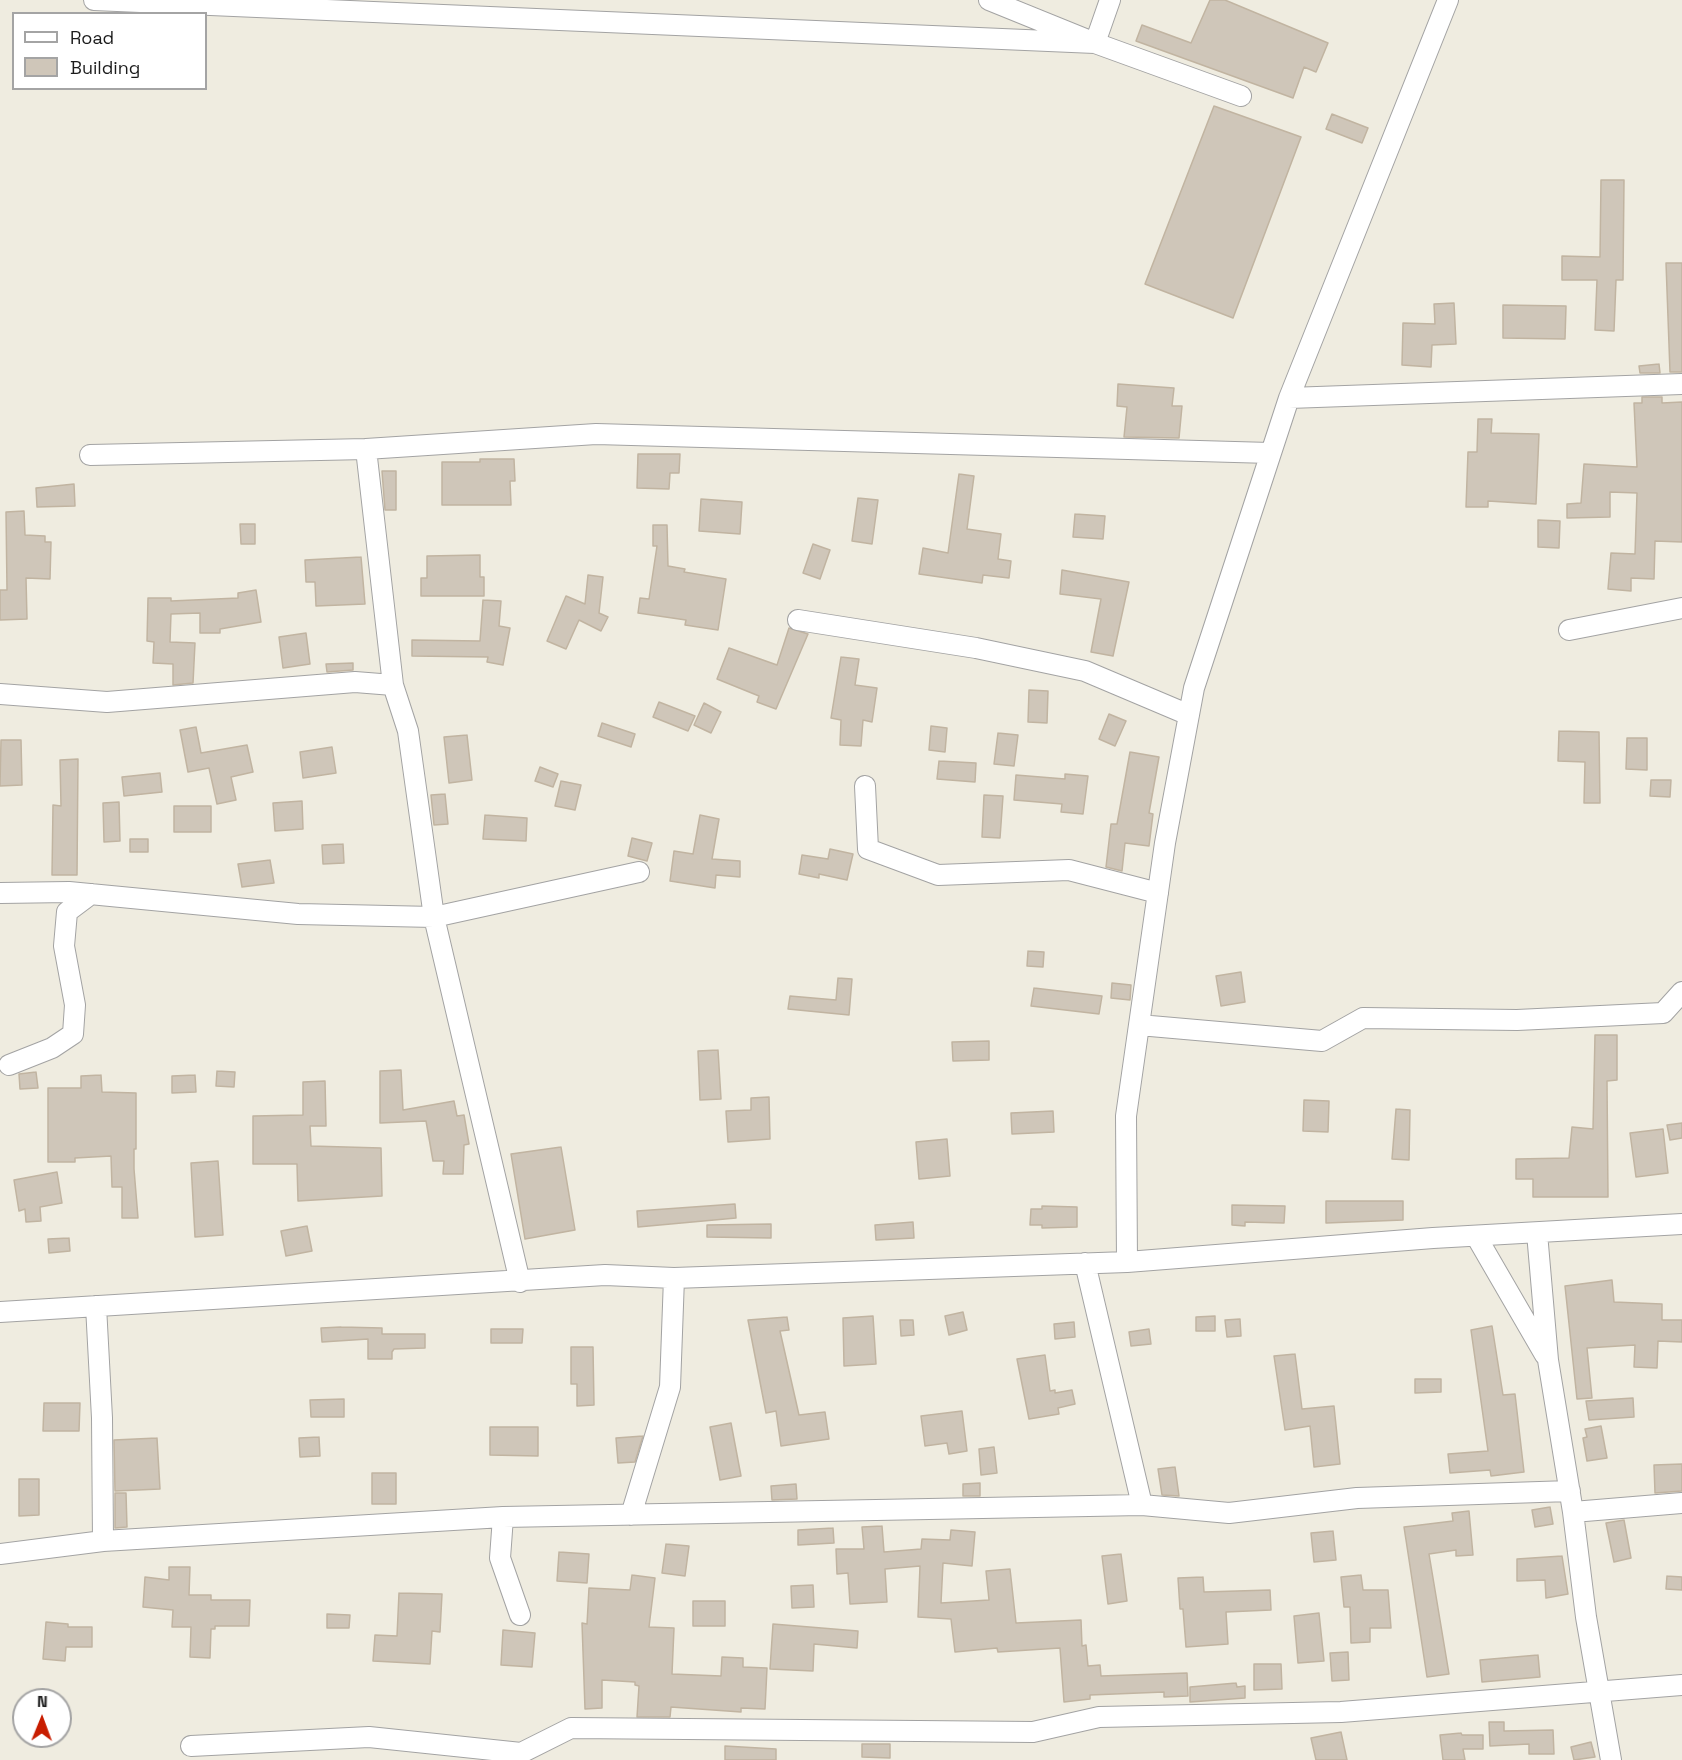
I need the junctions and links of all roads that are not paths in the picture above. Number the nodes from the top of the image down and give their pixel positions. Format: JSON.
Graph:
{"nodes":[{"id":1,"x":94,"y":0,"type":"edge"},
{"id":2,"x":989,"y":0,"type":"edge"},
{"id":3,"x":1110,"y":0,"type":"edge"},
{"id":4,"x":1448,"y":0,"type":"edge"},
{"id":5,"x":1095,"y":43,"type":"junction"},
{"id":6,"x":1240,"y":96,"type":"dead end"},
{"id":7,"x":1682,"y":384,"type":"edge"},
{"id":8,"x":1288,"y":398,"type":"junction"},
{"id":9,"x":366,"y":449,"type":"junction"},
{"id":10,"x":1270,"y":453,"type":"junction"},
{"id":11,"x":90,"y":455,"type":"dead end"},
{"id":12,"x":1682,"y":608,"type":"edge"},
{"id":13,"x":798,"y":621,"type":"dead end"},
{"id":14,"x":1569,"y":630,"type":"dead end"},
{"id":15,"x":393,"y":685,"type":"junction"},
{"id":16,"x":0,"y":694,"type":"edge"},
{"id":17,"x":1189,"y":715,"type":"junction"},
{"id":18,"x":865,"y":786,"type":"dead end"},
{"id":19,"x":639,"y":872,"type":"dead end"},
{"id":20,"x":0,"y":893,"type":"edge"},
{"id":21,"x":1158,"y":893,"type":"junction"},
{"id":22,"x":91,"y":894,"type":"junction"},
{"id":23,"x":434,"y":917,"type":"junction"},
{"id":24,"x":1682,"y":992,"type":"edge"},
{"id":25,"x":1672,"y":1013,"type":"edge"},
{"id":26,"x":1139,"y":1024,"type":"junction"},
{"id":27,"x":9,"y":1065,"type":"dead end"},
{"id":28,"x":1682,"y":1224,"type":"edge"},
{"id":29,"x":1537,"y":1233,"type":"junction"},
{"id":30,"x":1476,"y":1236,"type":"junction"},
{"id":31,"x":1127,"y":1262,"type":"junction"},
{"id":32,"x":1085,"y":1263,"type":"junction"},
{"id":33,"x":674,"y":1278,"type":"junction"},
{"id":34,"x":520,"y":1282,"type":"junction"},
{"id":35,"x":96,"y":1306,"type":"junction"},
{"id":36,"x":0,"y":1312,"type":"edge"},
{"id":37,"x":1548,"y":1360,"type":"junction"},
{"id":38,"x":1570,"y":1491,"type":"junction"},
{"id":39,"x":1682,"y":1503,"type":"edge"},
{"id":40,"x":1143,"y":1505,"type":"junction"},
{"id":41,"x":1573,"y":1512,"type":"junction"},
{"id":42,"x":631,"y":1515,"type":"junction"},
{"id":43,"x":503,"y":1518,"type":"junction"},
{"id":44,"x":103,"y":1541,"type":"junction"},
{"id":45,"x":0,"y":1554,"type":"edge"},
{"id":46,"x":520,"y":1615,"type":"dead end"},
{"id":47,"x":1682,"y":1685,"type":"edge"},
{"id":48,"x":1599,"y":1693,"type":"junction"},
{"id":49,"x":191,"y":1746,"type":"dead end"},
{"id":50,"x":1611,"y":1760,"type":"edge"}],
"edges":[{"from":1,"to":5,"type":"street"},
{"from":2,"to":5,"type":"street"},
{"from":3,"to":5,"type":"street"},
{"from":4,"to":8,"type":"street"},
{"from":5,"to":6,"type":"street"},
{"from":7,"to":8,"type":"street"},
{"from":8,"to":10,"type":"street"},
{"from":9,"to":10,"type":"street"},
{"from":9,"to":11,"type":"street"},
{"from":9,"to":15,"type":"street"},
{"from":10,"to":17,"type":"street"},
{"from":12,"to":14,"type":"street"},
{"from":13,"to":17,"type":"street"},
{"from":15,"to":16,"type":"street"},
{"from":15,"to":23,"type":"street"},
{"from":17,"to":21,"type":"street"},
{"from":18,"to":21,"type":"street"},
{"from":19,"to":23,"type":"street"},
{"from":20,"to":22,"type":"street"},
{"from":21,"to":26,"type":"street"},
{"from":22,"to":23,"type":"street"},
{"from":22,"to":27,"type":"street"},
{"from":23,"to":34,"type":"street"},
{"from":24,"to":25,"type":"street"},
{"from":25,"to":26,"type":"street"},
{"from":26,"to":31,"type":"street"},
{"from":28,"to":29,"type":"street"},
{"from":29,"to":30,"type":"street"},
{"from":29,"to":37,"type":"street"},
{"from":30,"to":31,"type":"street"},
{"from":30,"to":37,"type":"street"},
{"from":31,"to":32,"type":"street"},
{"from":32,"to":33,"type":"street"},
{"from":32,"to":40,"type":"street"},
{"from":33,"to":34,"type":"street"},
{"from":33,"to":42,"type":"street"},
{"from":34,"to":35,"type":"street"},
{"from":35,"to":36,"type":"street"},
{"from":35,"to":44,"type":"street"},
{"from":37,"to":38,"type":"street"},
{"from":38,"to":40,"type":"street"},
{"from":38,"to":41,"type":"street"},
{"from":39,"to":41,"type":"street"},
{"from":40,"to":42,"type":"street"},
{"from":41,"to":48,"type":"street"},
{"from":42,"to":43,"type":"street"},
{"from":43,"to":44,"type":"street"},
{"from":43,"to":46,"type":"street"},
{"from":44,"to":45,"type":"street"},
{"from":47,"to":48,"type":"street"},
{"from":48,"to":49,"type":"street"},
{"from":48,"to":50,"type":"street"}]}
